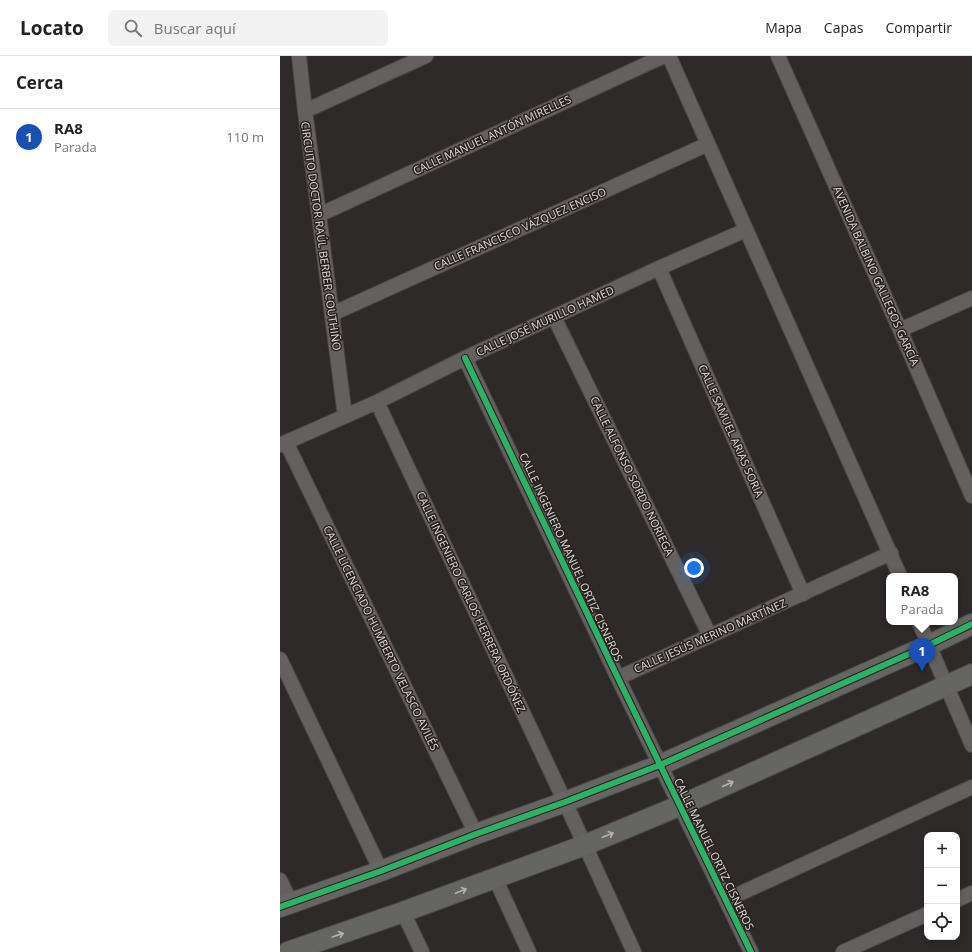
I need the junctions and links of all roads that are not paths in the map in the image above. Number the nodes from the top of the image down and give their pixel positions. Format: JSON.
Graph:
{"nodes":[{"id":1,"x":299,"y":56,"type":"edge"},
{"id":2,"x":426,"y":56,"type":"edge"},
{"id":3,"x":664,"y":56,"type":"edge"},
{"id":4,"x":669,"y":56,"type":"edge"},
{"id":5,"x":778,"y":56,"type":"edge"},
{"id":6,"x":305,"y":111,"type":"junction"},
{"id":7,"x":708,"y":144,"type":"junction"},
{"id":8,"x":319,"y":215,"type":"junction"},
{"id":9,"x":746,"y":230,"type":"junction"},
{"id":10,"x":659,"y":268,"type":"junction"},
{"id":11,"x":972,"y":298,"type":"edge"},
{"id":12,"x":332,"y":314,"type":"junction"},
{"id":13,"x":554,"y":317,"type":"junction"},
{"id":14,"x":900,"y":330,"type":"junction"},
{"id":15,"x":465,"y":358,"type":"junction"},
{"id":16,"x":377,"y":402,"type":"junction"},
{"id":17,"x":345,"y":416,"type":"junction"},
{"id":18,"x":283,"y":444,"type":"edge"},
{"id":19,"x":972,"y":496,"type":"edge"},
{"id":20,"x":891,"y":553,"type":"junction"},
{"id":21,"x":899,"y":573,"type":"edge"},
{"id":22,"x":803,"y":594,"type":"junction"},
{"id":23,"x":972,"y":624,"type":"edge"},
{"id":24,"x":921,"y":625,"type":"edge"},
{"id":25,"x":710,"y":636,"type":"junction"},
{"id":26,"x":929,"y":645,"type":"junction"},
{"id":27,"x":280,"y":659,"type":"edge"},
{"id":28,"x":972,"y":674,"type":"edge"},
{"id":29,"x":618,"y":678,"type":"junction"},
{"id":30,"x":947,"y":686,"type":"junction"},
{"id":31,"x":972,"y":745,"type":"edge"},
{"id":32,"x":660,"y":765,"type":"junction"},
{"id":33,"x":972,"y":787,"type":"edge"},
{"id":34,"x":565,"y":802,"type":"junction"},
{"id":35,"x":679,"y":806,"type":"junction"},
{"id":36,"x":476,"y":834,"type":"junction"},
{"id":37,"x":585,"y":844,"type":"junction"},
{"id":38,"x":381,"y":871,"type":"junction"},
{"id":39,"x":495,"y":878,"type":"junction"},
{"id":40,"x":280,"y":880,"type":"edge"},
{"id":41,"x":972,"y":893,"type":"edge"},
{"id":42,"x":960,"y":899,"type":"edge"},
{"id":43,"x":726,"y":900,"type":"junction"},
{"id":44,"x":286,"y":905,"type":"edge"},
{"id":45,"x":403,"y":912,"type":"junction"},
{"id":46,"x":924,"y":915,"type":"edge"},
{"id":47,"x":309,"y":949,"type":"edge"},
{"id":48,"x":288,"y":952,"type":"edge"},
{"id":49,"x":422,"y":952,"type":"edge"},
{"id":50,"x":529,"y":952,"type":"edge"},
{"id":51,"x":634,"y":952,"type":"edge"},
{"id":52,"x":751,"y":952,"type":"edge"},
{"id":53,"x":843,"y":952,"type":"edge"}],
"edges":[{"from":1,"to":6,"type":"street","name":"CIRCUITO DOCTOR RAÚL BERBER COUTHIÑO"},
{"from":2,"to":6,"type":"street"},
{"from":3,"to":8,"type":"street","name":"CALLE MANUEL ANTÓN MIRELLES"},
{"from":4,"to":7,"type":"street"},
{"from":5,"to":14,"type":"street","name":"AVENIDA BALBINO GALLEGOS GARCÍA"},
{"from":6,"to":8,"type":"street","name":"CIRCUITO DOCTOR RAÚL BERBER COUTHIÑO"},
{"from":7,"to":9,"type":"street"},
{"from":7,"to":12,"type":"street","name":"CALLE FRANCISCO VÁZQUEZ ENCISO"},
{"from":8,"to":12,"type":"street","name":"CIRCUITO DOCTOR RAÚL BERBER COUTHIÑO"},
{"from":9,"to":10,"type":"street","name":"CALLE JOSÉ MURILLO HAMED"},
{"from":9,"to":20,"type":"street"},
{"from":10,"to":13,"type":"street","name":"CALLE JOSÉ MURILLO HAMED"},
{"from":10,"to":22,"type":"street","name":"CALLE SAMUEL ARIAS SORIA"},
{"from":11,"to":14,"type":"street"},
{"from":12,"to":17,"type":"street","name":"CIRCUITO DOCTOR RAÚL BERBER COUTHIÑO"},
{"from":13,"to":15,"type":"street","name":"CALLE JOSÉ MURILLO HAMED"},
{"from":13,"to":25,"type":"street","name":"CALLE ALFONSO SORDO NORIEGA"},
{"from":14,"to":19,"type":"street","name":"AVENIDA BALBINO GALLEGOS GARCÍA"},
{"from":15,"to":16,"type":"street","name":"CALLE JOSÉ MURILLO HAMED"},
{"from":15,"to":29,"type":"street","name":"CALLE INGENIERO MANUEL ORTIZ CISNEROS"},
{"from":16,"to":17,"type":"street","name":"CALLE JOSÉ MURILLO HAMED"},
{"from":16,"to":34,"type":"street","name":"CALLE INGENIERO CARLOS HERRERA ORDÓÑEZ"},
{"from":17,"to":18,"type":"street","name":"CALLE JOSÉ MURILLO HAMED"},
{"from":18,"to":36,"type":"street","name":"CALLE LICENCIADO HUMBERTO VELASCO AVILÉS"},
{"from":20,"to":21,"type":"street"},
{"from":20,"to":22,"type":"street","name":"CALLE JESÚS MERINO MARTÍNEZ"},
{"from":22,"to":25,"type":"street","name":"CALLE JESÚS MERINO MARTÍNEZ"},
{"from":23,"to":26,"type":"street"},
{"from":24,"to":26,"type":"street"},
{"from":25,"to":29,"type":"street","name":"CALLE JESÚS MERINO MARTÍNEZ"},
{"from":26,"to":30,"type":"street"},
{"from":26,"to":32,"type":"street"},
{"from":27,"to":38,"type":"street"},
{"from":28,"to":30,"type":"street"},
{"from":29,"to":32,"type":"street","name":"CALLE INGENIERO MANUEL ORTIZ CISNEROS"},
{"from":30,"to":31,"type":"street"},
{"from":35,"to":30,"type":"street","one_way":true},
{"from":32,"to":34,"type":"street"},
{"from":32,"to":35,"type":"street","name":"CALLE MANUEL ORTIZ CISNEROS"},
{"from":33,"to":43,"type":"street"},
{"from":34,"to":36,"type":"street"},
{"from":34,"to":37,"type":"street","name":"CALLE INGENIERO CARLOS HERRERA ORDÓÑEZ"},
{"from":37,"to":35,"type":"street","one_way":true},
{"from":35,"to":43,"type":"street","name":"CALLE MANUEL ORTIZ CISNEROS"},
{"from":36,"to":38,"type":"street"},
{"from":37,"to":39,"type":"street"},
{"from":37,"to":51,"type":"street","name":"CALLE INGENIERO CARLOS HERRERA ORDÓÑEZ"},
{"from":38,"to":44,"type":"street"},
{"from":45,"to":39,"type":"street","one_way":true},
{"from":39,"to":50,"type":"street"},
{"from":40,"to":44,"type":"street"},
{"from":41,"to":42,"type":"street"},
{"from":43,"to":52,"type":"street","name":"CALLE MANUEL ORTIZ CISNEROS"},
{"from":47,"to":45,"type":"street","one_way":true},
{"from":45,"to":49,"type":"street"},
{"from":46,"to":53,"type":"street"},
{"from":47,"to":48,"type":"street"}]}
